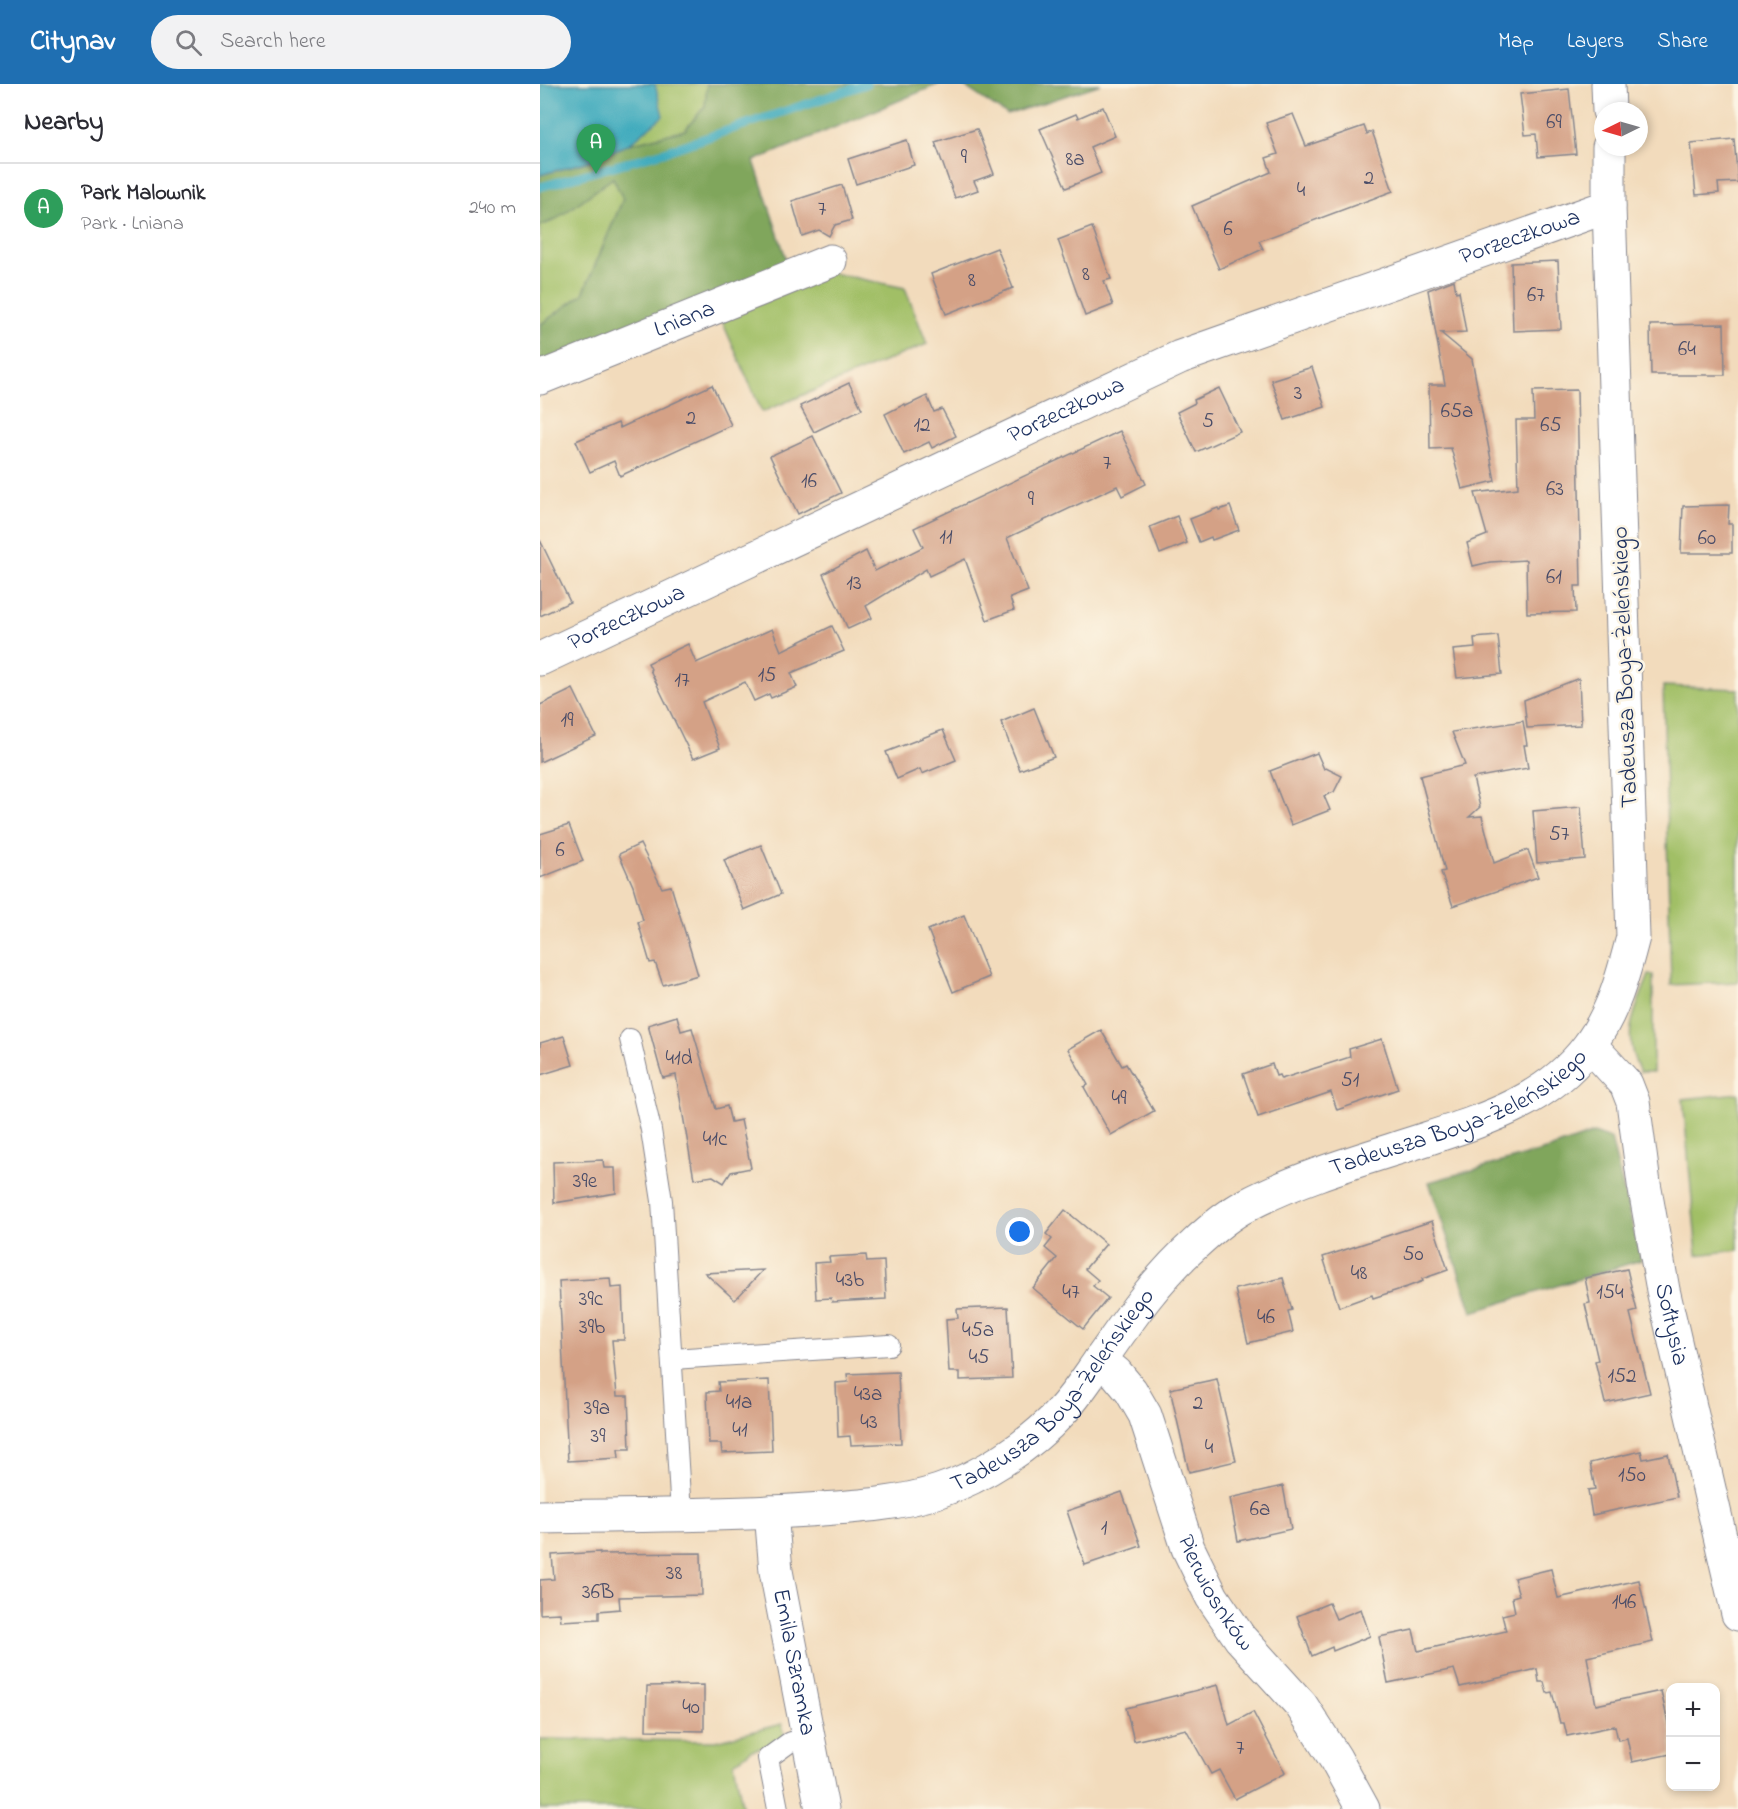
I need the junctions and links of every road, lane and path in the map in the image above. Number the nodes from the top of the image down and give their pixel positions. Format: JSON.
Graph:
{"nodes":[{"id":1,"x":1608,"y":84,"type":"edge"},
{"id":2,"x":1609,"y":102,"type":"edge"},
{"id":3,"x":1609,"y":156,"type":"edge"},
{"id":4,"x":1609,"y":206,"type":"junction"},
{"id":5,"x":830,"y":261,"type":"dead end"},
{"id":6,"x":540,"y":378,"type":"edge"},
{"id":7,"x":540,"y":659,"type":"edge"},
{"id":8,"x":630,"y":1039,"type":"dead end"},
{"id":9,"x":1590,"y":1045,"type":"junction"},
{"id":10,"x":889,"y":1346,"type":"dead end"},
{"id":11,"x":672,"y":1359,"type":"junction"},
{"id":12,"x":1101,"y":1360,"type":"junction"},
{"id":13,"x":771,"y":1512,"type":"junction"},
{"id":14,"x":681,"y":1514,"type":"junction"},
{"id":15,"x":540,"y":1517,"type":"edge"},
{"id":16,"x":1738,"y":1614,"type":"edge"},
{"id":17,"x":808,"y":1739,"type":"junction"},
{"id":18,"x":778,"y":1809,"type":"edge"},
{"id":19,"x":822,"y":1809,"type":"edge"},
{"id":20,"x":1363,"y":1809,"type":"edge"}],
"edges":[{"from":1,"to":2,"type":"street"},
{"from":3,"to":4,"type":"street","name":"Tadeusza Boya-Żeleńskiego"},
{"from":4,"to":7,"type":"street","name":"Porzeczkowa"},
{"from":4,"to":9,"type":"street","name":"Tadeusza Boya-Żeleńskiego"},
{"from":5,"to":6,"type":"street","name":"Lniana"},
{"from":8,"to":11,"type":"lane"},
{"from":9,"to":12,"type":"street","name":"Tadeusza Boya-Żeleńskiego"},
{"from":9,"to":16,"type":"street","name":"Sołtysia"},
{"from":10,"to":11,"type":"lane"},
{"from":11,"to":14,"type":"lane"},
{"from":12,"to":13,"type":"street","name":"Tadeusza Boya-Żeleńskiego"},
{"from":12,"to":20,"type":"street","name":"Pierwiosnków"},
{"from":13,"to":14,"type":"street","name":"Tadeusza Boya-Żeleńskiego"},
{"from":13,"to":17,"type":"street","name":"Emila Szramka"},
{"from":14,"to":15,"type":"street","name":"Tadeusza Boya-Żeleńskiego"},
{"from":17,"to":18,"type":"lane"},
{"from":17,"to":19,"type":"street","name":"Emila Szramka"}]}
